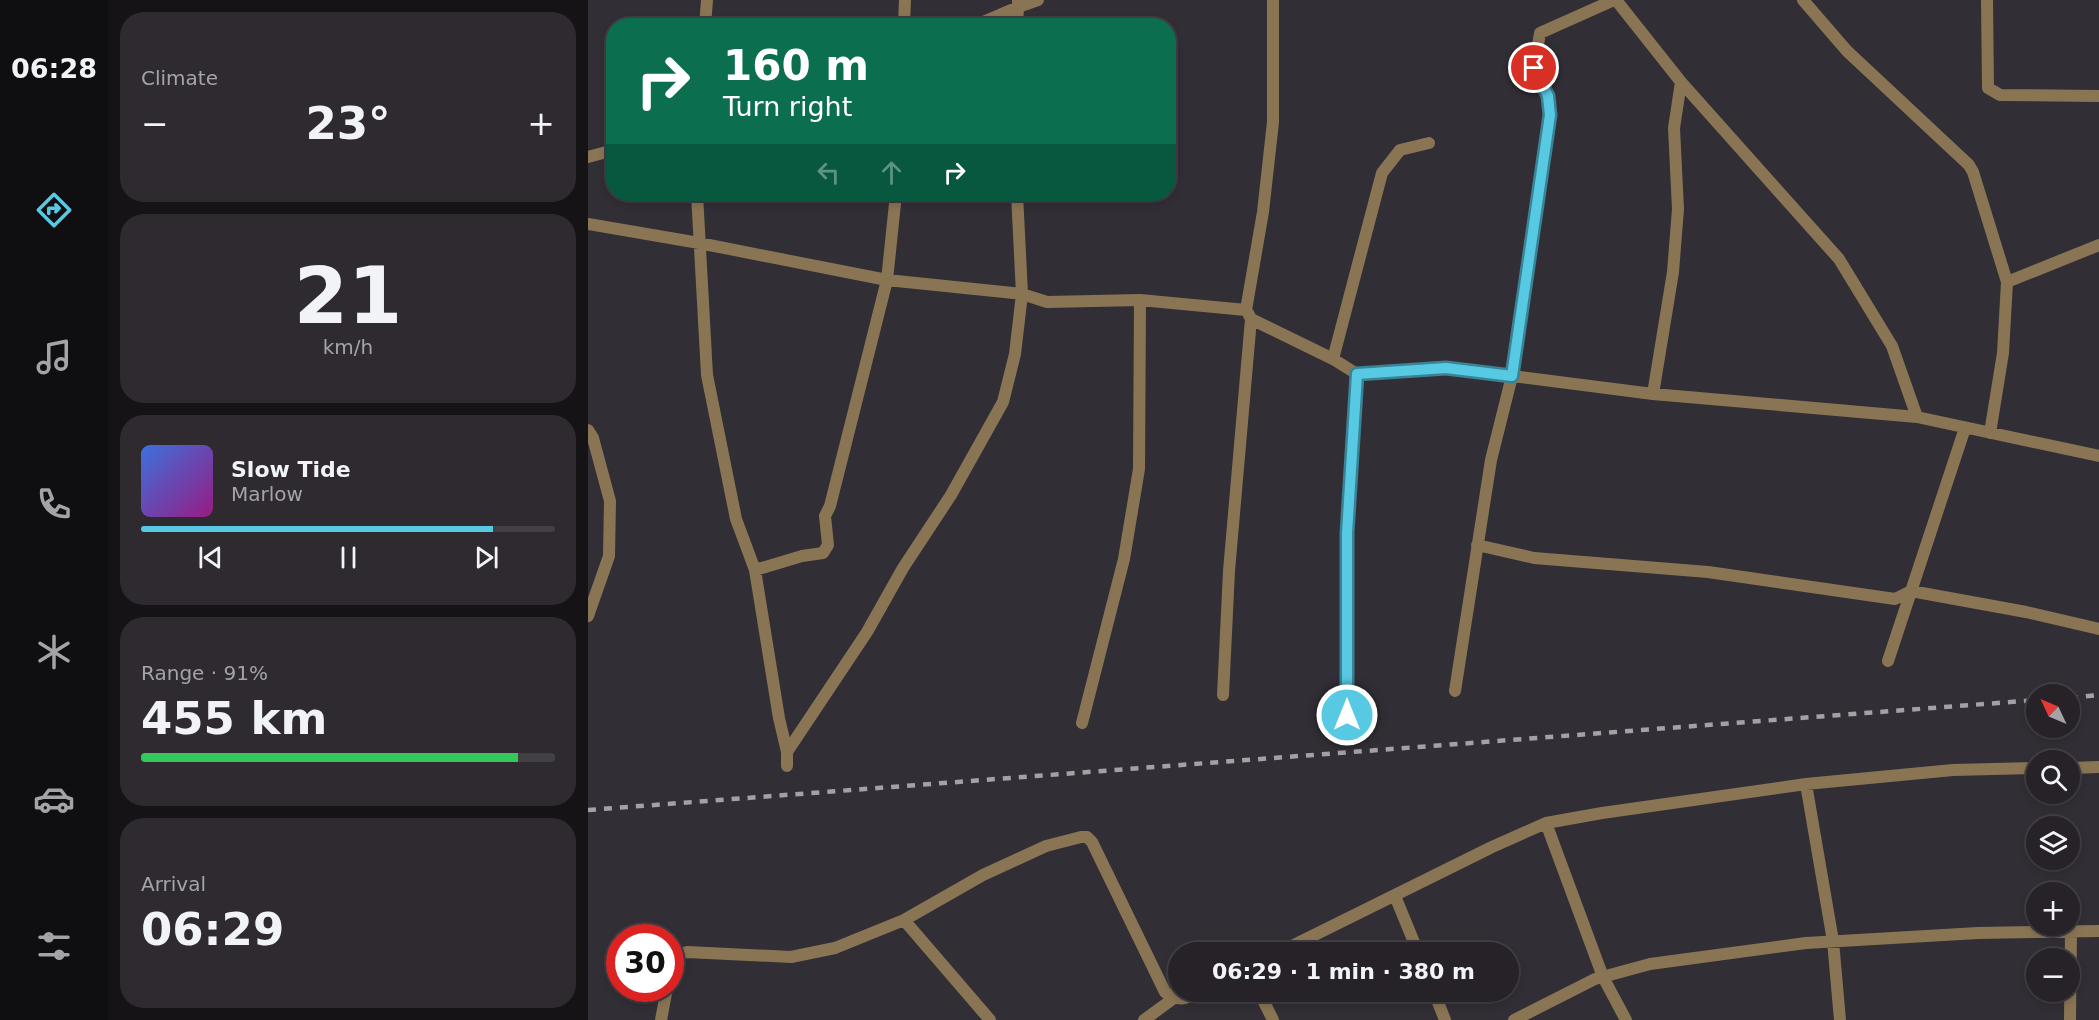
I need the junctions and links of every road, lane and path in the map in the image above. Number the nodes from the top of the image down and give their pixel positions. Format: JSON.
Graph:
{"nodes":[{"id":1,"x":707,"y":0,"type":"edge"},
{"id":2,"x":905,"y":0,"type":"edge"},
{"id":3,"x":1038,"y":0,"type":"edge"},
{"id":4,"x":1273,"y":0,"type":"edge"},
{"id":5,"x":1615,"y":0,"type":"edge"},
{"id":6,"x":1803,"y":0,"type":"edge"},
{"id":7,"x":1987,"y":0,"type":"edge"},
{"id":8,"x":1018,"y":4,"type":"edge"},
{"id":9,"x":706,"y":18,"type":"edge"},
{"id":10,"x":904,"y":18,"type":"edge"},
{"id":11,"x":990,"y":18,"type":"edge"},
{"id":12,"x":1681,"y":82,"type":"junction"},
{"id":13,"x":2099,"y":96,"type":"edge"},
{"id":14,"x":1428,"y":143,"type":"dead end"},
{"id":15,"x":606,"y":152,"type":"edge"},
{"id":16,"x":588,"y":157,"type":"edge"},
{"id":17,"x":697,"y":201,"type":"edge"},
{"id":18,"x":895,"y":201,"type":"edge"},
{"id":19,"x":1017,"y":201,"type":"edge"},
{"id":20,"x":588,"y":224,"type":"edge"},
{"id":21,"x":699,"y":243,"type":"junction"},
{"id":22,"x":2099,"y":244,"type":"edge"},
{"id":23,"x":887,"y":280,"type":"junction"},
{"id":24,"x":2007,"y":282,"type":"junction"},
{"id":25,"x":1022,"y":294,"type":"junction"},
{"id":26,"x":1140,"y":300,"type":"junction"},
{"id":27,"x":1248,"y":314,"type":"junction"},
{"id":28,"x":1333,"y":359,"type":"junction"},
{"id":29,"x":1357,"y":374,"type":"junction"},
{"id":30,"x":1512,"y":376,"type":"junction"},
{"id":31,"x":1653,"y":394,"type":"junction"},
{"id":32,"x":1917,"y":417,"type":"junction"},
{"id":33,"x":1965,"y":428,"type":"junction"},
{"id":34,"x":588,"y":430,"type":"edge"},
{"id":35,"x":1990,"y":433,"type":"junction"},
{"id":36,"x":2099,"y":456,"type":"edge"},
{"id":37,"x":1477,"y":545,"type":"junction"},
{"id":38,"x":755,"y":570,"type":"junction"},
{"id":39,"x":1911,"y":591,"type":"junction"},
{"id":40,"x":588,"y":616,"type":"edge"},
{"id":41,"x":2099,"y":629,"type":"edge"},
{"id":42,"x":1888,"y":661,"type":"dead end"},
{"id":43,"x":1455,"y":691,"type":"dead end"},
{"id":44,"x":1223,"y":695,"type":"dead end"},
{"id":45,"x":1347,"y":715,"type":"dead end"},
{"id":46,"x":1082,"y":723,"type":"dead end"},
{"id":47,"x":787,"y":752,"type":"junction"},
{"id":48,"x":787,"y":766,"type":"dead end"},
{"id":49,"x":2099,"y":767,"type":"edge"},
{"id":50,"x":2026,"y":768,"type":"edge"},
{"id":51,"x":2080,"y":768,"type":"edge"},
{"id":52,"x":1806,"y":784,"type":"junction"},
{"id":53,"x":1546,"y":823,"type":"junction"},
{"id":54,"x":1395,"y":896,"type":"junction"},
{"id":55,"x":904,"y":920,"type":"junction"},
{"id":56,"x":2099,"y":930,"type":"edge"},
{"id":57,"x":2080,"y":931,"type":"edge"},
{"id":58,"x":2026,"y":932,"type":"edge"},
{"id":59,"x":2071,"y":936,"type":"edge"},
{"id":60,"x":1833,"y":941,"type":"junction"},
{"id":61,"x":1301,"y":942,"type":"edge"},
{"id":62,"x":1414,"y":942,"type":"edge"},
{"id":63,"x":684,"y":953,"type":"edge"},
{"id":64,"x":1603,"y":977,"type":"junction"},
{"id":65,"x":1168,"y":994,"type":"edge"},
{"id":66,"x":664,"y":1002,"type":"edge"},
{"id":67,"x":1169,"y":1002,"type":"edge"},
{"id":68,"x":1264,"y":1002,"type":"edge"},
{"id":69,"x":1438,"y":1002,"type":"edge"},
{"id":70,"x":661,"y":1020,"type":"edge"},
{"id":71,"x":990,"y":1020,"type":"edge"},
{"id":72,"x":1144,"y":1020,"type":"edge"},
{"id":73,"x":1273,"y":1020,"type":"edge"},
{"id":74,"x":1445,"y":1020,"type":"edge"},
{"id":75,"x":1514,"y":1020,"type":"edge"},
{"id":76,"x":1626,"y":1020,"type":"edge"},
{"id":77,"x":1840,"y":1020,"type":"edge"},
{"id":78,"x":2070,"y":1020,"type":"edge"}],
"edges":[{"from":1,"to":9,"type":"street"},
{"from":2,"to":10,"type":"street"},
{"from":3,"to":8,"type":"street"},
{"from":4,"to":27,"type":"street"},
{"from":5,"to":12,"type":"street"},
{"from":5,"to":30,"type":"street"},
{"from":6,"to":24,"type":"street"},
{"from":7,"to":13,"type":"street"},
{"from":8,"to":11,"type":"street"},
{"from":12,"to":31,"type":"street"},
{"from":12,"to":32,"type":"street"},
{"from":14,"to":28,"type":"street"},
{"from":15,"to":16,"type":"street"},
{"from":17,"to":21,"type":"street"},
{"from":18,"to":23,"type":"street"},
{"from":19,"to":25,"type":"street"},
{"from":20,"to":21,"type":"street"},
{"from":21,"to":23,"type":"street"},
{"from":21,"to":38,"type":"street"},
{"from":22,"to":24,"type":"street"},
{"from":23,"to":25,"type":"street"},
{"from":23,"to":38,"type":"street"},
{"from":24,"to":35,"type":"street"},
{"from":25,"to":26,"type":"street"},
{"from":25,"to":47,"type":"street"},
{"from":26,"to":27,"type":"street"},
{"from":26,"to":46,"type":"street"},
{"from":27,"to":28,"type":"street"},
{"from":27,"to":44,"type":"street"},
{"from":28,"to":29,"type":"street"},
{"from":29,"to":30,"type":"street"},
{"from":29,"to":45,"type":"street"},
{"from":30,"to":31,"type":"street"},
{"from":30,"to":37,"type":"street"},
{"from":31,"to":32,"type":"street"},
{"from":32,"to":33,"type":"street"},
{"from":33,"to":35,"type":"street"},
{"from":33,"to":39,"type":"street"},
{"from":34,"to":40,"type":"street"},
{"from":35,"to":36,"type":"street"},
{"from":37,"to":39,"type":"street"},
{"from":37,"to":43,"type":"street"},
{"from":38,"to":47,"type":"street"},
{"from":39,"to":41,"type":"street"},
{"from":39,"to":42,"type":"street"},
{"from":47,"to":48,"type":"street"},
{"from":49,"to":51,"type":"street"},
{"from":50,"to":52,"type":"street"},
{"from":52,"to":53,"type":"street"},
{"from":52,"to":60,"type":"street"},
{"from":53,"to":54,"type":"street"},
{"from":53,"to":64,"type":"street"},
{"from":54,"to":61,"type":"street"},
{"from":54,"to":62,"type":"street"},
{"from":55,"to":63,"type":"street"},
{"from":55,"to":65,"type":"street"},
{"from":55,"to":71,"type":"street"},
{"from":56,"to":57,"type":"street"},
{"from":58,"to":60,"type":"street"},
{"from":59,"to":78,"type":"street"},
{"from":60,"to":64,"type":"street"},
{"from":60,"to":77,"type":"street"},
{"from":64,"to":75,"type":"street"},
{"from":64,"to":76,"type":"street"},
{"from":66,"to":70,"type":"street"},
{"from":67,"to":72,"type":"street"},
{"from":68,"to":73,"type":"street"},
{"from":69,"to":74,"type":"street"}]}
